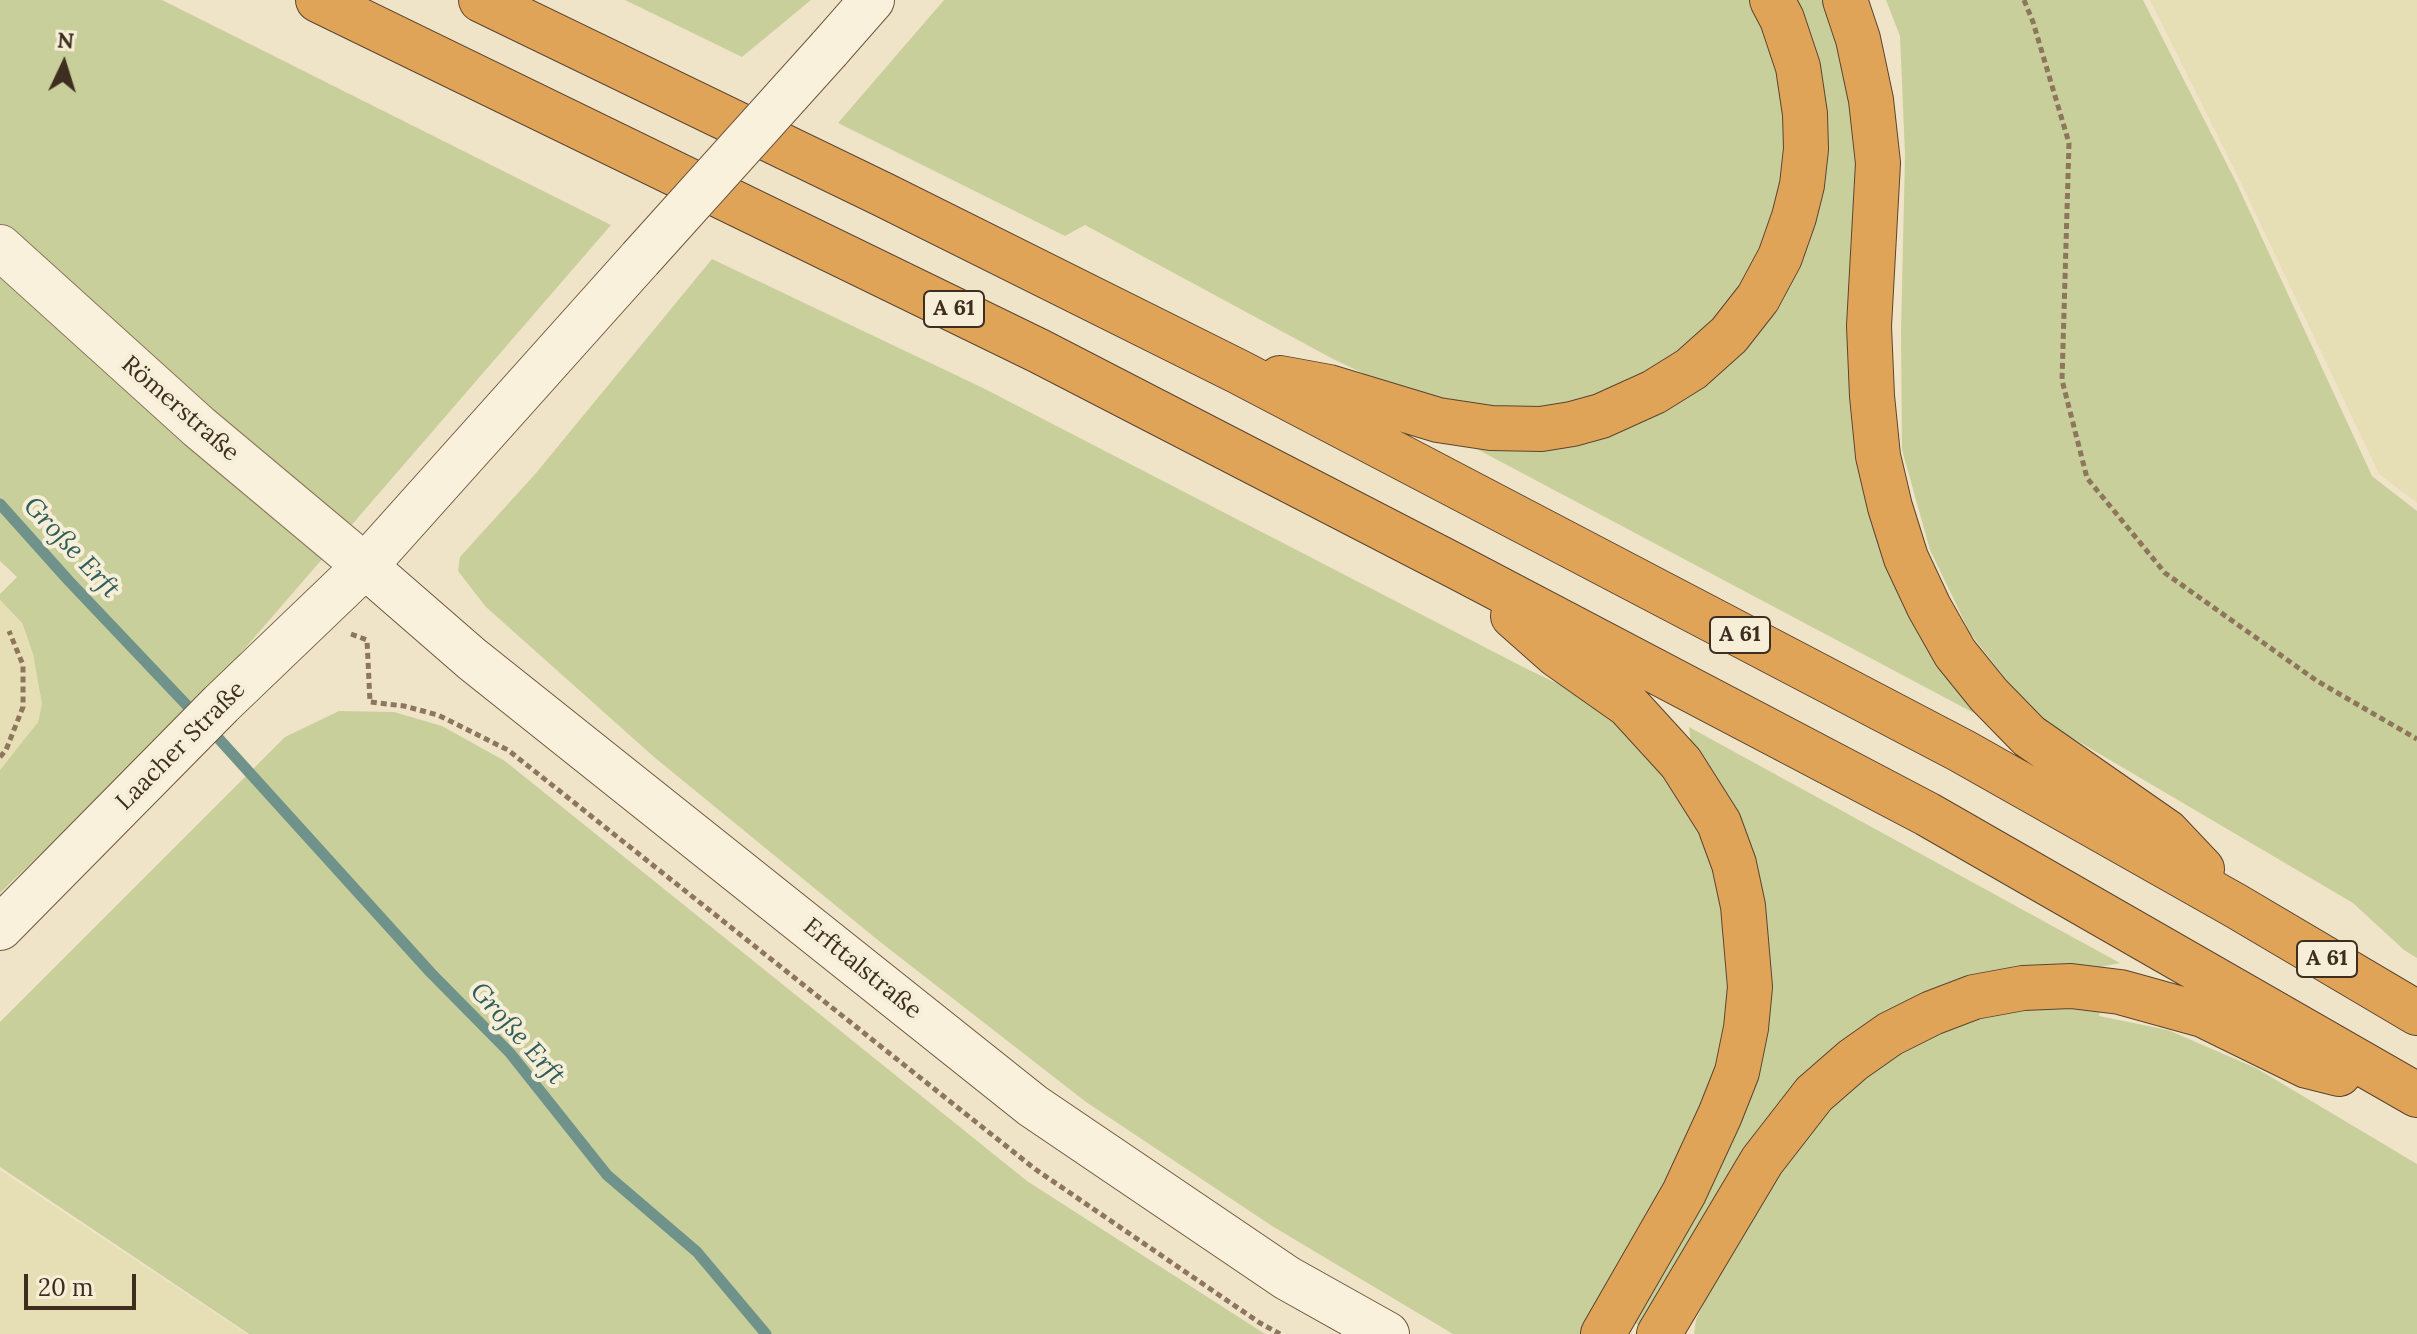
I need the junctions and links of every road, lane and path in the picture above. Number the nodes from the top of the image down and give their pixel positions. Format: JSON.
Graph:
{"nodes":[{"id":1,"x":318,"y":0,"type":"edge"},
{"id":2,"x":481,"y":0,"type":"edge"},
{"id":3,"x":872,"y":0,"type":"edge"},
{"id":4,"x":1772,"y":0,"type":"edge"},
{"id":5,"x":1845,"y":0,"type":"edge"},
{"id":6,"x":2024,"y":0,"type":"edge"},
{"id":7,"x":0,"y":247,"type":"edge"},
{"id":8,"x":1239,"y":372,"type":"junction"},
{"id":9,"x":365,"y":566,"type":"junction"},
{"id":10,"x":1461,"y":569,"type":"junction"},
{"id":11,"x":310,"y":618,"type":"junction"},
{"id":12,"x":9,"y":631,"type":"dead end"},
{"id":13,"x":2417,"y":739,"type":"edge"},
{"id":14,"x":0,"y":757,"type":"edge"},
{"id":15,"x":2236,"y":906,"type":"junction"},
{"id":16,"x":0,"y":928,"type":"edge"},
{"id":17,"x":2417,"y":1013,"type":"edge"},
{"id":18,"x":2417,"y":1095,"type":"edge"},
{"id":19,"x":1680,"y":1314,"type":"edge"},
{"id":20,"x":1280,"y":1334,"type":"edge"},
{"id":21,"x":1387,"y":1334,"type":"edge"},
{"id":22,"x":1603,"y":1334,"type":"edge"},
{"id":23,"x":1659,"y":1334,"type":"edge"}],
"edges":[{"from":1,"to":10,"type":"highway","number":"A 61"},
{"from":2,"to":8,"type":"highway","number":"A 61"},
{"from":3,"to":9,"type":"main road","name":"Laacher Straße","bridge":true},
{"from":4,"to":8,"type":"highway"},
{"from":5,"to":15,"type":"highway"},
{"from":6,"to":13,"type":"path"},
{"from":7,"to":9,"type":"main road","name":"Römerstraße"},
{"from":8,"to":15,"type":"highway","number":"A 61"},
{"from":9,"to":11,"type":"main road","name":"Laacher Straße"},
{"from":9,"to":21,"type":"main road","name":"Erfttalstraße"},
{"from":10,"to":18,"type":"highway","number":"A 61"},
{"from":10,"to":22,"type":"highway"},
{"from":11,"to":16,"type":"main road","name":"Laacher Straße"},
{"from":11,"to":20,"type":"path"},
{"from":12,"to":14,"type":"path"},
{"from":15,"to":17,"type":"highway","number":"A 61"},
{"from":18,"to":19,"type":"highway"},
{"from":19,"to":23,"type":"highway"}]}
